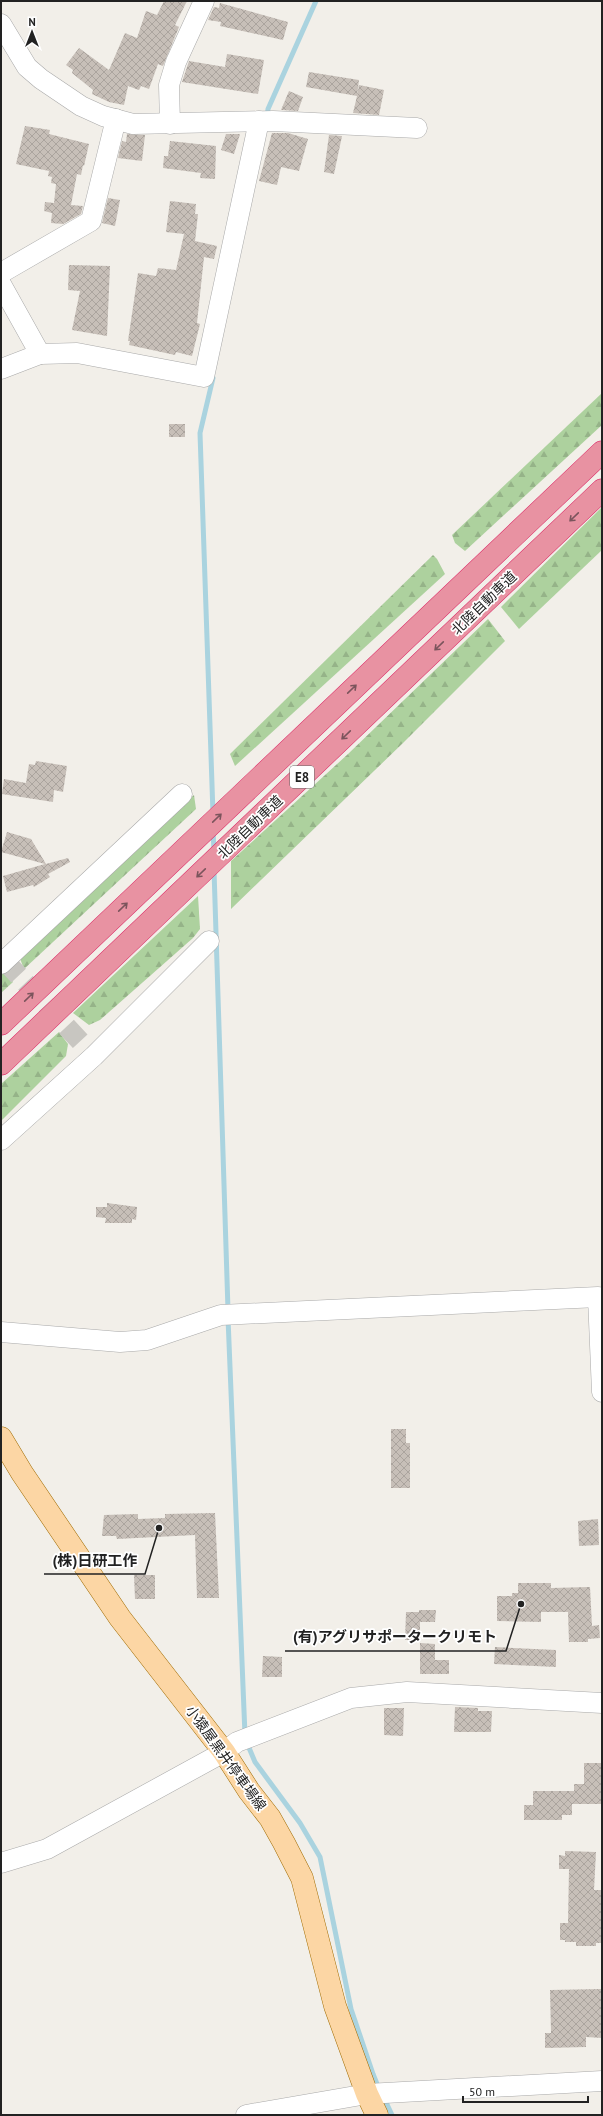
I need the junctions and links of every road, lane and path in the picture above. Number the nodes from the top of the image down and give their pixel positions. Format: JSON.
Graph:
{"nodes":[{"id":1,"x":204,"y":1,"type":"edge"},
{"id":2,"x":1,"y":24,"type":"edge"},
{"id":3,"x":116,"y":120,"type":"junction"},
{"id":4,"x":259,"y":121,"type":"junction"},
{"id":5,"x":170,"y":124,"type":"junction"},
{"id":6,"x":417,"y":128,"type":"dead end"},
{"id":7,"x":1,"y":273,"type":"edge"},
{"id":8,"x":1,"y":284,"type":"edge"},
{"id":9,"x":40,"y":354,"type":"junction"},
{"id":10,"x":1,"y":369,"type":"edge"},
{"id":11,"x":602,"y":452,"type":"edge"},
{"id":12,"x":602,"y":490,"type":"edge"},
{"id":13,"x":182,"y":794,"type":"dead end"},
{"id":14,"x":209,"y":941,"type":"dead end"},
{"id":15,"x":1,"y":964,"type":"edge"},
{"id":16,"x":1,"y":1024,"type":"edge"},
{"id":17,"x":1,"y":1064,"type":"edge"},
{"id":18,"x":1,"y":1140,"type":"edge"},
{"id":19,"x":1,"y":1332,"type":"edge"},
{"id":20,"x":602,"y":1392,"type":"edge"},
{"id":21,"x":1,"y":1438,"type":"edge"},
{"id":22,"x":602,"y":1703,"type":"edge"},
{"id":23,"x":224,"y":1752,"type":"junction"},
{"id":24,"x":1,"y":1863,"type":"edge"},
{"id":25,"x":602,"y":2081,"type":"edge"},
{"id":26,"x":367,"y":2094,"type":"junction"},
{"id":27,"x":246,"y":2115,"type":"edge"},
{"id":28,"x":377,"y":2115,"type":"edge"}],
"edges":[{"from":1,"to":5,"type":"street"},
{"from":2,"to":3,"type":"street"},
{"from":3,"to":5,"type":"street"},
{"from":3,"to":7,"type":"street"},
{"from":4,"to":5,"type":"street"},
{"from":4,"to":6,"type":"street"},
{"from":4,"to":9,"type":"street"},
{"from":8,"to":9,"type":"street"},
{"from":9,"to":10,"type":"street"},
{"from":16,"to":11,"type":"highway","name":"北陸自動車道","number":"E8","one_way":true},
{"from":12,"to":17,"type":"highway","name":"北陸自動車道","number":"E8","one_way":true},
{"from":13,"to":15,"type":"street"},
{"from":14,"to":18,"type":"street"},
{"from":19,"to":20,"type":"street"},
{"from":21,"to":23,"type":"main road","name":"小猿屋黒井停車場線"},
{"from":22,"to":23,"type":"street"},
{"from":23,"to":24,"type":"street"},
{"from":23,"to":26,"type":"main road","name":"小猿屋黒井停車場線"},
{"from":25,"to":26,"type":"street"},
{"from":26,"to":27,"type":"street"},
{"from":26,"to":28,"type":"main road","name":"小猿屋黒井停車場線"}]}
